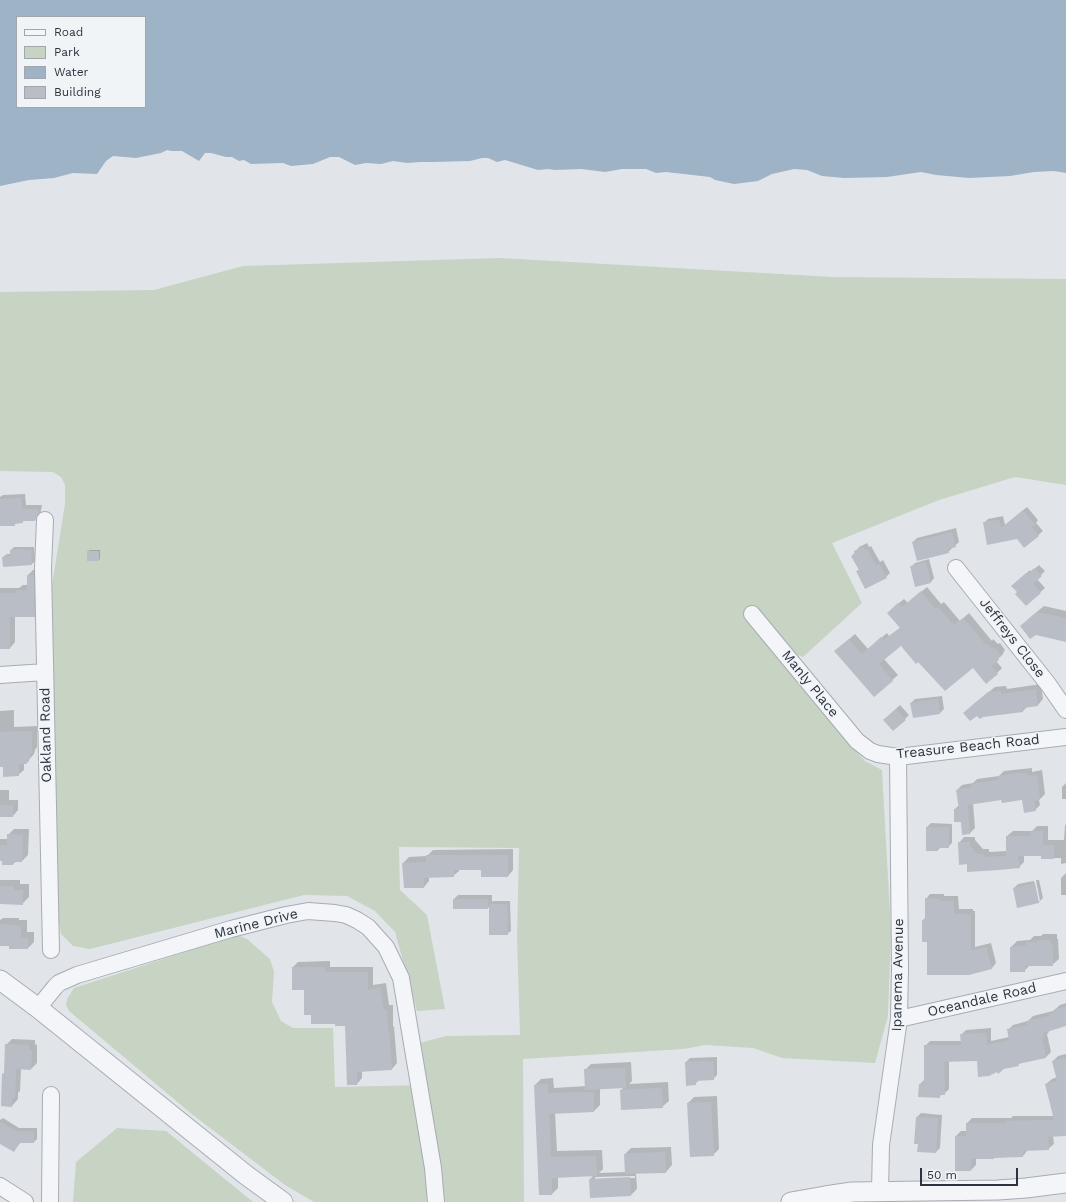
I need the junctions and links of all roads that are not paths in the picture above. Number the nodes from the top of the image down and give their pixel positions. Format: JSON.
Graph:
{"nodes":[{"id":1,"x":44,"y":520,"type":"dead end"},
{"id":2,"x":956,"y":568,"type":"dead end"},
{"id":3,"x":752,"y":614,"type":"dead end"},
{"id":4,"x":45,"y":672,"type":"junction"},
{"id":5,"x":0,"y":675,"type":"edge"},
{"id":6,"x":1066,"y":710,"type":"edge"},
{"id":7,"x":1066,"y":737,"type":"edge"},
{"id":8,"x":870,"y":751,"type":"joint"},
{"id":9,"x":898,"y":757,"type":"junction"},
{"id":10,"x":51,"y":950,"type":"dead end"},
{"id":11,"x":0,"y":980,"type":"edge"},
{"id":12,"x":1066,"y":981,"type":"edge"},
{"id":13,"x":38,"y":1008,"type":"junction"},
{"id":14,"x":899,"y":1020,"type":"junction"},
{"id":15,"x":51,"y":1095,"type":"dead end"},
{"id":16,"x":1066,"y":1183,"type":"edge"},
{"id":17,"x":0,"y":1186,"type":"edge"},
{"id":18,"x":880,"y":1191,"type":"junction"},
{"id":19,"x":940,"y":1196,"type":"edge"},
{"id":20,"x":25,"y":1202,"type":"edge"},
{"id":21,"x":50,"y":1202,"type":"edge"},
{"id":22,"x":283,"y":1202,"type":"edge"},
{"id":23,"x":436,"y":1202,"type":"edge"},
{"id":24,"x":791,"y":1202,"type":"edge"}],
"edges":[{"from":1,"to":4,"type":"street","name":"Oakland Road"},
{"from":2,"to":6,"type":"street","name":"Jeffreys Close"},
{"from":3,"to":8,"type":"street","name":"Manly Place"},
{"from":4,"to":5,"type":"street"},
{"from":4,"to":10,"type":"street","name":"Oakland Road"},
{"from":7,"to":9,"type":"street","name":"Treasure Beach Road"},
{"from":8,"to":9,"type":"street","name":"Treasure Beach Road"},
{"from":9,"to":14,"type":"street","name":"Ipanema Avenue"},
{"from":11,"to":13,"type":"street"},
{"from":12,"to":14,"type":"street","name":"Oceandale Road"},
{"from":13,"to":22,"type":"street"},
{"from":13,"to":23,"type":"street","name":"Marine Drive"},
{"from":14,"to":18,"type":"street","name":"Ipanema Avenue"},
{"from":15,"to":21,"type":"street"},
{"from":16,"to":19,"type":"street"},
{"from":17,"to":20,"type":"street"},
{"from":18,"to":19,"type":"street"},
{"from":18,"to":24,"type":"street"}]}
